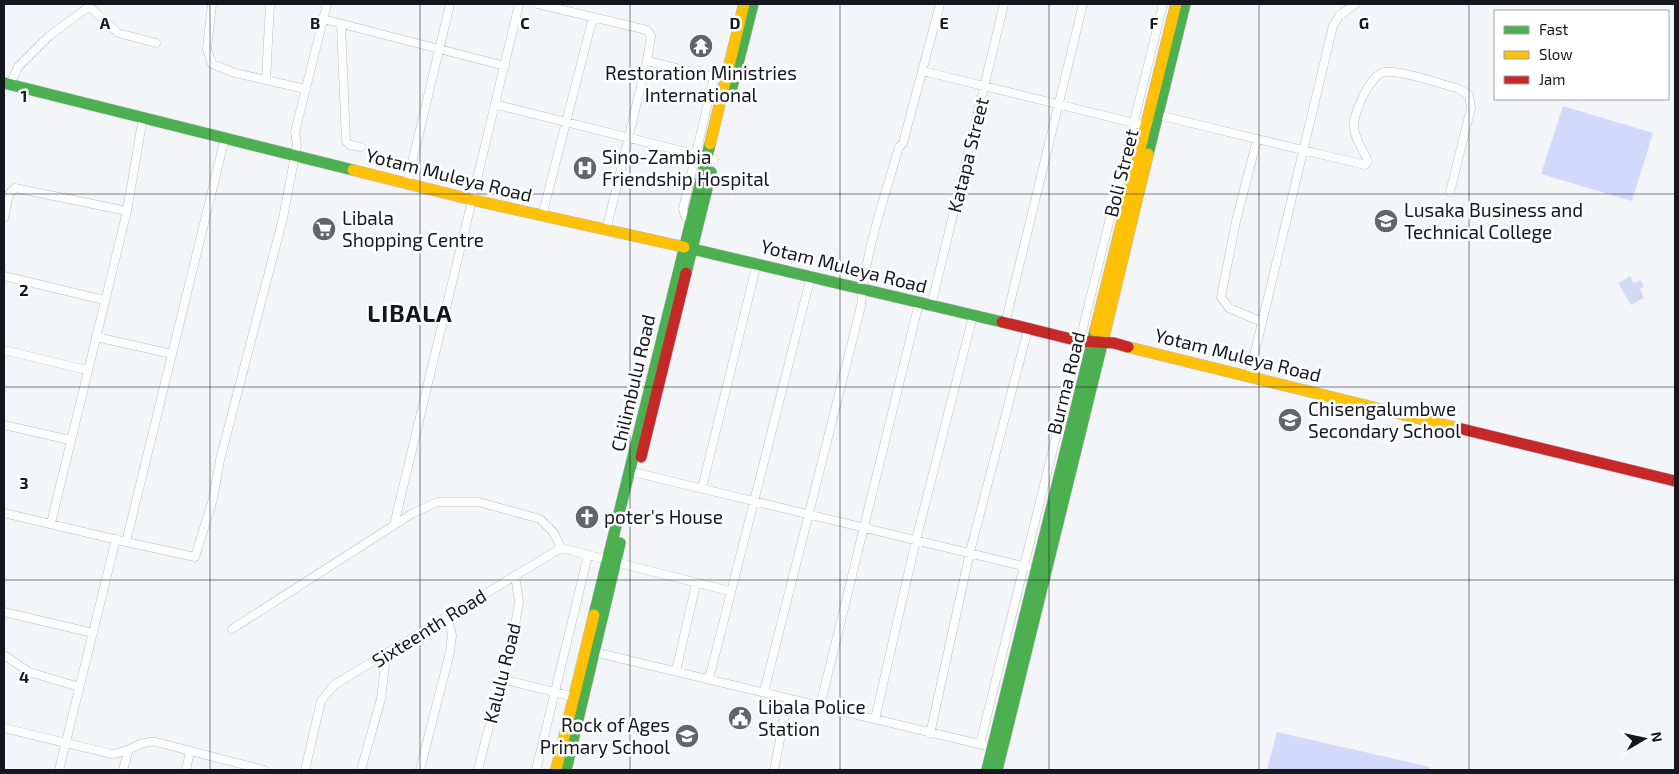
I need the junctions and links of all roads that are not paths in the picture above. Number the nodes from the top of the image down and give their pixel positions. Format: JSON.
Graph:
{"nodes":[{"id":1,"x":212,"y":4,"type":"edge"},
{"id":2,"x":270,"y":4,"type":"edge"},
{"id":3,"x":327,"y":4,"type":"edge"},
{"id":4,"x":450,"y":4,"type":"edge"},
{"id":5,"x":519,"y":4,"type":"edge"},
{"id":6,"x":538,"y":4,"type":"edge"},
{"id":7,"x":744,"y":4,"type":"edge"},
{"id":8,"x":753,"y":4,"type":"edge"},
{"id":9,"x":940,"y":4,"type":"edge"},
{"id":10,"x":1004,"y":4,"type":"edge"},
{"id":11,"x":1083,"y":4,"type":"edge"},
{"id":12,"x":1163,"y":4,"type":"edge"},
{"id":13,"x":1176,"y":4,"type":"edge"},
{"id":14,"x":1185,"y":4,"type":"edge"},
{"id":15,"x":1355,"y":4,"type":"edge"},
{"id":16,"x":593,"y":17,"type":"junction"},
{"id":17,"x":323,"y":19,"type":"junction"},
{"id":18,"x":341,"y":25,"type":"junction"},
{"id":19,"x":156,"y":43,"type":"dead end"},
{"id":20,"x":440,"y":48,"type":"junction"},
{"id":21,"x":648,"y":61,"type":"junction"},
{"id":22,"x":505,"y":66,"type":"junction"},
{"id":23,"x":923,"y":71,"type":"junction"},
{"id":24,"x":714,"y":77,"type":"junction"},
{"id":25,"x":266,"y":80,"type":"junction"},
{"id":26,"x":730,"y":80,"type":"junction"},
{"id":27,"x":7,"y":84,"type":"edge"},
{"id":28,"x":985,"y":86,"type":"junction"},
{"id":29,"x":306,"y":89,"type":"junction"},
{"id":30,"x":497,"y":105,"type":"junction"},
{"id":31,"x":1059,"y":105,"type":"junction"},
{"id":32,"x":1153,"y":114,"type":"junction"},
{"id":33,"x":143,"y":117,"type":"junction"},
{"id":34,"x":566,"y":122,"type":"junction"},
{"id":35,"x":1133,"y":123,"type":"junction"},
{"id":36,"x":1146,"y":126,"type":"junction"},
{"id":37,"x":628,"y":137,"type":"junction"},
{"id":38,"x":225,"y":138,"type":"junction"},
{"id":39,"x":1258,"y":140,"type":"junction"},
{"id":40,"x":361,"y":147,"type":"dead end"},
{"id":41,"x":1303,"y":152,"type":"junction"},
{"id":42,"x":294,"y":155,"type":"junction"},
{"id":43,"x":706,"y":156,"type":"junction"},
{"id":44,"x":407,"y":184,"type":"junction"},
{"id":45,"x":1450,"y":192,"type":"dead end"},
{"id":46,"x":473,"y":200,"type":"junction"},
{"id":47,"x":127,"y":211,"type":"junction"},
{"id":48,"x":542,"y":216,"type":"junction"},
{"id":49,"x":4,"y":218,"type":"edge"},
{"id":50,"x":606,"y":231,"type":"junction"},
{"id":51,"x":688,"y":248,"type":"junction"},
{"id":52,"x":757,"y":263,"type":"junction"},
{"id":53,"x":4,"y":276,"type":"edge"},
{"id":54,"x":811,"y":276,"type":"junction"},
{"id":55,"x":862,"y":288,"type":"junction"},
{"id":56,"x":104,"y":300,"type":"junction"},
{"id":57,"x":919,"y":303,"type":"junction"},
{"id":58,"x":931,"y":306,"type":"junction"},
{"id":59,"x":973,"y":316,"type":"junction"},
{"id":60,"x":1262,"y":322,"type":"junction"},
{"id":61,"x":1005,"y":324,"type":"junction"},
{"id":62,"x":1028,"y":329,"type":"junction"},
{"id":63,"x":96,"y":337,"type":"junction"},
{"id":64,"x":1079,"y":342,"type":"junction"},
{"id":65,"x":1099,"y":342,"type":"junction"},
{"id":66,"x":4,"y":350,"type":"edge"},
{"id":67,"x":172,"y":354,"type":"junction"},
{"id":68,"x":86,"y":370,"type":"junction"},
{"id":69,"x":1249,"y":377,"type":"junction"},
{"id":70,"x":4,"y":425,"type":"edge"},
{"id":71,"x":70,"y":440,"type":"junction"},
{"id":72,"x":637,"y":473,"type":"junction"},
{"id":73,"x":1675,"y":480,"type":"edge"},
{"id":74,"x":702,"y":488,"type":"junction"},
{"id":75,"x":755,"y":501,"type":"junction"},
{"id":76,"x":4,"y":513,"type":"edge"},
{"id":77,"x":809,"y":513,"type":"junction"},
{"id":78,"x":51,"y":523,"type":"junction"},
{"id":79,"x":394,"y":525,"type":"junction"},
{"id":80,"x":864,"y":526,"type":"junction"},
{"id":81,"x":116,"y":539,"type":"junction"},
{"id":82,"x":916,"y":540,"type":"junction"},
{"id":83,"x":126,"y":542,"type":"junction"},
{"id":84,"x":561,"y":548,"type":"junction"},
{"id":85,"x":970,"y":552,"type":"junction"},
{"id":86,"x":588,"y":555,"type":"junction"},
{"id":87,"x":612,"y":561,"type":"junction"},
{"id":88,"x":1024,"y":566,"type":"junction"},
{"id":89,"x":1042,"y":571,"type":"junction"},
{"id":90,"x":515,"y":575,"type":"junction"},
{"id":91,"x":696,"y":584,"type":"junction"},
{"id":92,"x":729,"y":591,"type":"junction"},
{"id":93,"x":4,"y":612,"type":"edge"},
{"id":94,"x":447,"y":616,"type":"junction"},
{"id":95,"x":232,"y":629,"type":"dead end"},
{"id":96,"x":93,"y":634,"type":"junction"},
{"id":97,"x":594,"y":652,"type":"junction"},
{"id":98,"x":4,"y":655,"type":"edge"},
{"id":99,"x":386,"y":655,"type":"junction"},
{"id":100,"x":676,"y":671,"type":"junction"},
{"id":101,"x":501,"y":679,"type":"junction"},
{"id":102,"x":709,"y":679,"type":"junction"},
{"id":103,"x":79,"y":687,"type":"junction"},
{"id":104,"x":556,"y":692,"type":"junction"},
{"id":105,"x":764,"y":692,"type":"junction"},
{"id":106,"x":575,"y":697,"type":"junction"},
{"id":107,"x":788,"y":699,"type":"junction"},
{"id":108,"x":820,"y":706,"type":"junction"},
{"id":109,"x":875,"y":719,"type":"junction"},
{"id":110,"x":4,"y":728,"type":"edge"},
{"id":111,"x":930,"y":734,"type":"junction"},
{"id":112,"x":66,"y":743,"type":"junction"},
{"id":113,"x":980,"y":744,"type":"junction"},
{"id":114,"x":997,"y":749,"type":"junction"},
{"id":115,"x":128,"y":752,"type":"junction"},
{"id":116,"x":190,"y":752,"type":"junction"},
{"id":117,"x":247,"y":768,"type":"edge"},
{"id":118,"x":59,"y":770,"type":"edge"},
{"id":119,"x":123,"y":770,"type":"edge"},
{"id":120,"x":186,"y":770,"type":"edge"},
{"id":121,"x":264,"y":770,"type":"edge"},
{"id":122,"x":305,"y":770,"type":"edge"},
{"id":123,"x":362,"y":770,"type":"edge"},
{"id":124,"x":420,"y":770,"type":"edge"},
{"id":125,"x":478,"y":770,"type":"edge"},
{"id":126,"x":536,"y":770,"type":"edge"},
{"id":127,"x":556,"y":770,"type":"edge"},
{"id":128,"x":566,"y":770,"type":"edge"},
{"id":129,"x":774,"y":770,"type":"edge"},
{"id":130,"x":987,"y":770,"type":"edge"},
{"id":131,"x":997,"y":770,"type":"edge"}],
"edges":[{"from":1,"to":25,"type":"street"},
{"from":2,"to":25,"type":"street"},
{"from":3,"to":17,"type":"street"},
{"from":4,"to":20,"type":"street"},
{"from":5,"to":22,"type":"street"},
{"from":6,"to":16,"type":"street"},
{"from":7,"to":26,"type":"main road","name":"Chilimbulu Road"},
{"from":8,"to":26,"type":"main road","name":"Chilimbulu Road"},
{"from":9,"to":23,"type":"street"},
{"from":10,"to":28,"type":"street","name":"Katapa Street"},
{"from":11,"to":31,"type":"street"},
{"from":12,"to":35,"type":"street","name":"Boli Street"},
{"from":13,"to":32,"type":"main road","name":"Burma Road"},
{"from":14,"to":32,"type":"main road","name":"Burma Road"},
{"from":15,"to":41,"type":"street"},
{"from":16,"to":21,"type":"street"},
{"from":16,"to":34,"type":"street"},
{"from":17,"to":18,"type":"street"},
{"from":17,"to":29,"type":"street"},
{"from":18,"to":20,"type":"street"},
{"from":18,"to":40,"type":"street"},
{"from":19,"to":27,"type":"street"},
{"from":20,"to":22,"type":"street"},
{"from":20,"to":44,"type":"street"},
{"from":21,"to":24,"type":"street"},
{"from":21,"to":37,"type":"street"},
{"from":22,"to":30,"type":"street"},
{"from":23,"to":28,"type":"street"},
{"from":23,"to":55,"type":"street"},
{"from":24,"to":26,"type":"street"},
{"from":24,"to":43,"type":"street"},
{"from":25,"to":29,"type":"street"},
{"from":26,"to":43,"type":"main road","name":"Chilimbulu Road"},
{"from":27,"to":33,"type":"main road","name":"Yotam Muleya Road"},
{"from":28,"to":31,"type":"street"},
{"from":28,"to":58,"type":"street","name":"Katapa Street"},
{"from":29,"to":42,"type":"street"},
{"from":30,"to":34,"type":"street"},
{"from":30,"to":46,"type":"street"},
{"from":31,"to":35,"type":"street"},
{"from":31,"to":61,"type":"street"},
{"from":32,"to":36,"type":"main road","name":"Burma Road"},
{"from":32,"to":39,"type":"street"},
{"from":32,"to":65,"type":"main road","name":"Burma Road"},
{"from":33,"to":38,"type":"main road","name":"Yotam Muleya Road"},
{"from":33,"to":47,"type":"street"},
{"from":34,"to":37,"type":"street"},
{"from":34,"to":48,"type":"street"},
{"from":35,"to":36,"type":"street"},
{"from":35,"to":64,"type":"street","name":"Boli Street"},
{"from":36,"to":65,"type":"main road","name":"Burma Road"},
{"from":37,"to":43,"type":"street"},
{"from":37,"to":50,"type":"street"},
{"from":38,"to":42,"type":"main road","name":"Yotam Muleya Road"},
{"from":38,"to":67,"type":"street"},
{"from":39,"to":41,"type":"street"},
{"from":39,"to":60,"type":"street"},
{"from":41,"to":45,"type":"street"},
{"from":41,"to":60,"type":"street"},
{"from":42,"to":44,"type":"main road","name":"Yotam Muleya Road"},
{"from":42,"to":83,"type":"street"},
{"from":43,"to":51,"type":"main road","name":"Chilimbulu Road"},
{"from":43,"to":51,"type":"main road","name":"Chilimbulu Road"},
{"from":44,"to":46,"type":"main road","name":"Yotam Muleya Road"},
{"from":46,"to":48,"type":"main road","name":"Yotam Muleya Road"},
{"from":46,"to":79,"type":"street"},
{"from":47,"to":49,"type":"street"},
{"from":47,"to":56,"type":"street"},
{"from":48,"to":50,"type":"main road","name":"Yotam Muleya Road"},
{"from":50,"to":51,"type":"main road","name":"Yotam Muleya Road"},
{"from":51,"to":52,"type":"main road","name":"Yotam Muleya Road"},
{"from":51,"to":72,"type":"main road","name":"Chilimbulu Road"},
{"from":51,"to":87,"type":"main road","name":"Chilimbulu Road"},
{"from":52,"to":54,"type":"main road","name":"Yotam Muleya Road"},
{"from":52,"to":74,"type":"street"},
{"from":53,"to":56,"type":"street"},
{"from":54,"to":55,"type":"main road","name":"Yotam Muleya Road"},
{"from":54,"to":75,"type":"street"},
{"from":55,"to":57,"type":"main road","name":"Yotam Muleya Road"},
{"from":55,"to":77,"type":"street"},
{"from":56,"to":63,"type":"street"},
{"from":57,"to":58,"type":"main road","name":"Yotam Muleya Road"},
{"from":57,"to":80,"type":"street"},
{"from":58,"to":59,"type":"main road","name":"Yotam Muleya Road"},
{"from":59,"to":61,"type":"main road","name":"Yotam Muleya Road"},
{"from":59,"to":82,"type":"street"},
{"from":60,"to":69,"type":"street"},
{"from":61,"to":62,"type":"main road","name":"Yotam Muleya Road"},
{"from":62,"to":64,"type":"main road","name":"Yotam Muleya Road"},
{"from":62,"to":85,"type":"street"},
{"from":63,"to":67,"type":"street"},
{"from":63,"to":68,"type":"street"},
{"from":64,"to":65,"type":"main road","name":"Yotam Muleya Road"},
{"from":64,"to":88,"type":"street","name":"Boli Street"},
{"from":65,"to":69,"type":"main road","name":"Yotam Muleya Road"},
{"from":65,"to":89,"type":"main road","name":"Burma Road"},
{"from":66,"to":68,"type":"street"},
{"from":67,"to":83,"type":"street"},
{"from":68,"to":71,"type":"street"},
{"from":69,"to":73,"type":"main road","name":"Yotam Muleya Road"},
{"from":70,"to":71,"type":"street"},
{"from":71,"to":78,"type":"street"},
{"from":72,"to":74,"type":"street"},
{"from":72,"to":87,"type":"main road","name":"Chilimbulu Road"},
{"from":74,"to":75,"type":"street"},
{"from":75,"to":77,"type":"street"},
{"from":75,"to":92,"type":"street"},
{"from":76,"to":78,"type":"street"},
{"from":77,"to":80,"type":"street"},
{"from":77,"to":105,"type":"street"},
{"from":78,"to":81,"type":"street"},
{"from":79,"to":84,"type":"street"},
{"from":79,"to":95,"type":"street"},
{"from":80,"to":82,"type":"street"},
{"from":80,"to":108,"type":"street"},
{"from":81,"to":83,"type":"street"},
{"from":81,"to":96,"type":"street"},
{"from":82,"to":85,"type":"street"},
{"from":82,"to":109,"type":"street"},
{"from":84,"to":86,"type":"street"},
{"from":84,"to":90,"type":"street","name":"Sixteenth Road"},
{"from":85,"to":88,"type":"street"},
{"from":85,"to":111,"type":"street"},
{"from":86,"to":87,"type":"street"},
{"from":86,"to":104,"type":"street"},
{"from":87,"to":91,"type":"street"},
{"from":87,"to":97,"type":"main road","name":"Chilimbulu Road"},
{"from":87,"to":106,"type":"main road","name":"Chilimbulu Road"},
{"from":88,"to":89,"type":"street"},
{"from":88,"to":113,"type":"street","name":"Boli Street"},
{"from":89,"to":114,"type":"main road","name":"Burma Road"},
{"from":90,"to":94,"type":"street","name":"Sixteenth Road"},
{"from":90,"to":101,"type":"street","name":"Kalulu Road"},
{"from":91,"to":92,"type":"street"},
{"from":91,"to":100,"type":"street"},
{"from":92,"to":102,"type":"street"},
{"from":93,"to":96,"type":"street"},
{"from":94,"to":99,"type":"street","name":"Sixteenth Road"},
{"from":94,"to":124,"type":"street"},
{"from":96,"to":103,"type":"street"},
{"from":97,"to":100,"type":"street"},
{"from":97,"to":128,"type":"main road","name":"Chilimbulu Road"},
{"from":98,"to":103,"type":"street"},
{"from":99,"to":122,"type":"street","name":"Sixteenth Road"},
{"from":99,"to":123,"type":"street"},
{"from":100,"to":102,"type":"street"},
{"from":101,"to":104,"type":"street"},
{"from":101,"to":125,"type":"street","name":"Kalulu Road"},
{"from":102,"to":105,"type":"street"},
{"from":103,"to":112,"type":"street"},
{"from":104,"to":106,"type":"street"},
{"from":104,"to":126,"type":"street"},
{"from":105,"to":107,"type":"street"},
{"from":106,"to":127,"type":"main road","name":"Chilimbulu Road"},
{"from":107,"to":108,"type":"street"},
{"from":107,"to":129,"type":"street"},
{"from":108,"to":109,"type":"street"},
{"from":109,"to":111,"type":"street"},
{"from":110,"to":112,"type":"street"},
{"from":111,"to":113,"type":"street"},
{"from":112,"to":115,"type":"street"},
{"from":112,"to":118,"type":"street"},
{"from":113,"to":114,"type":"street"},
{"from":114,"to":130,"type":"main road","name":"Burma Road"},
{"from":114,"to":131,"type":"main road","name":"Burma Road"},
{"from":115,"to":116,"type":"street"},
{"from":115,"to":119,"type":"street"},
{"from":116,"to":117,"type":"street"},
{"from":116,"to":120,"type":"street"},
{"from":117,"to":121,"type":"street"}]}
